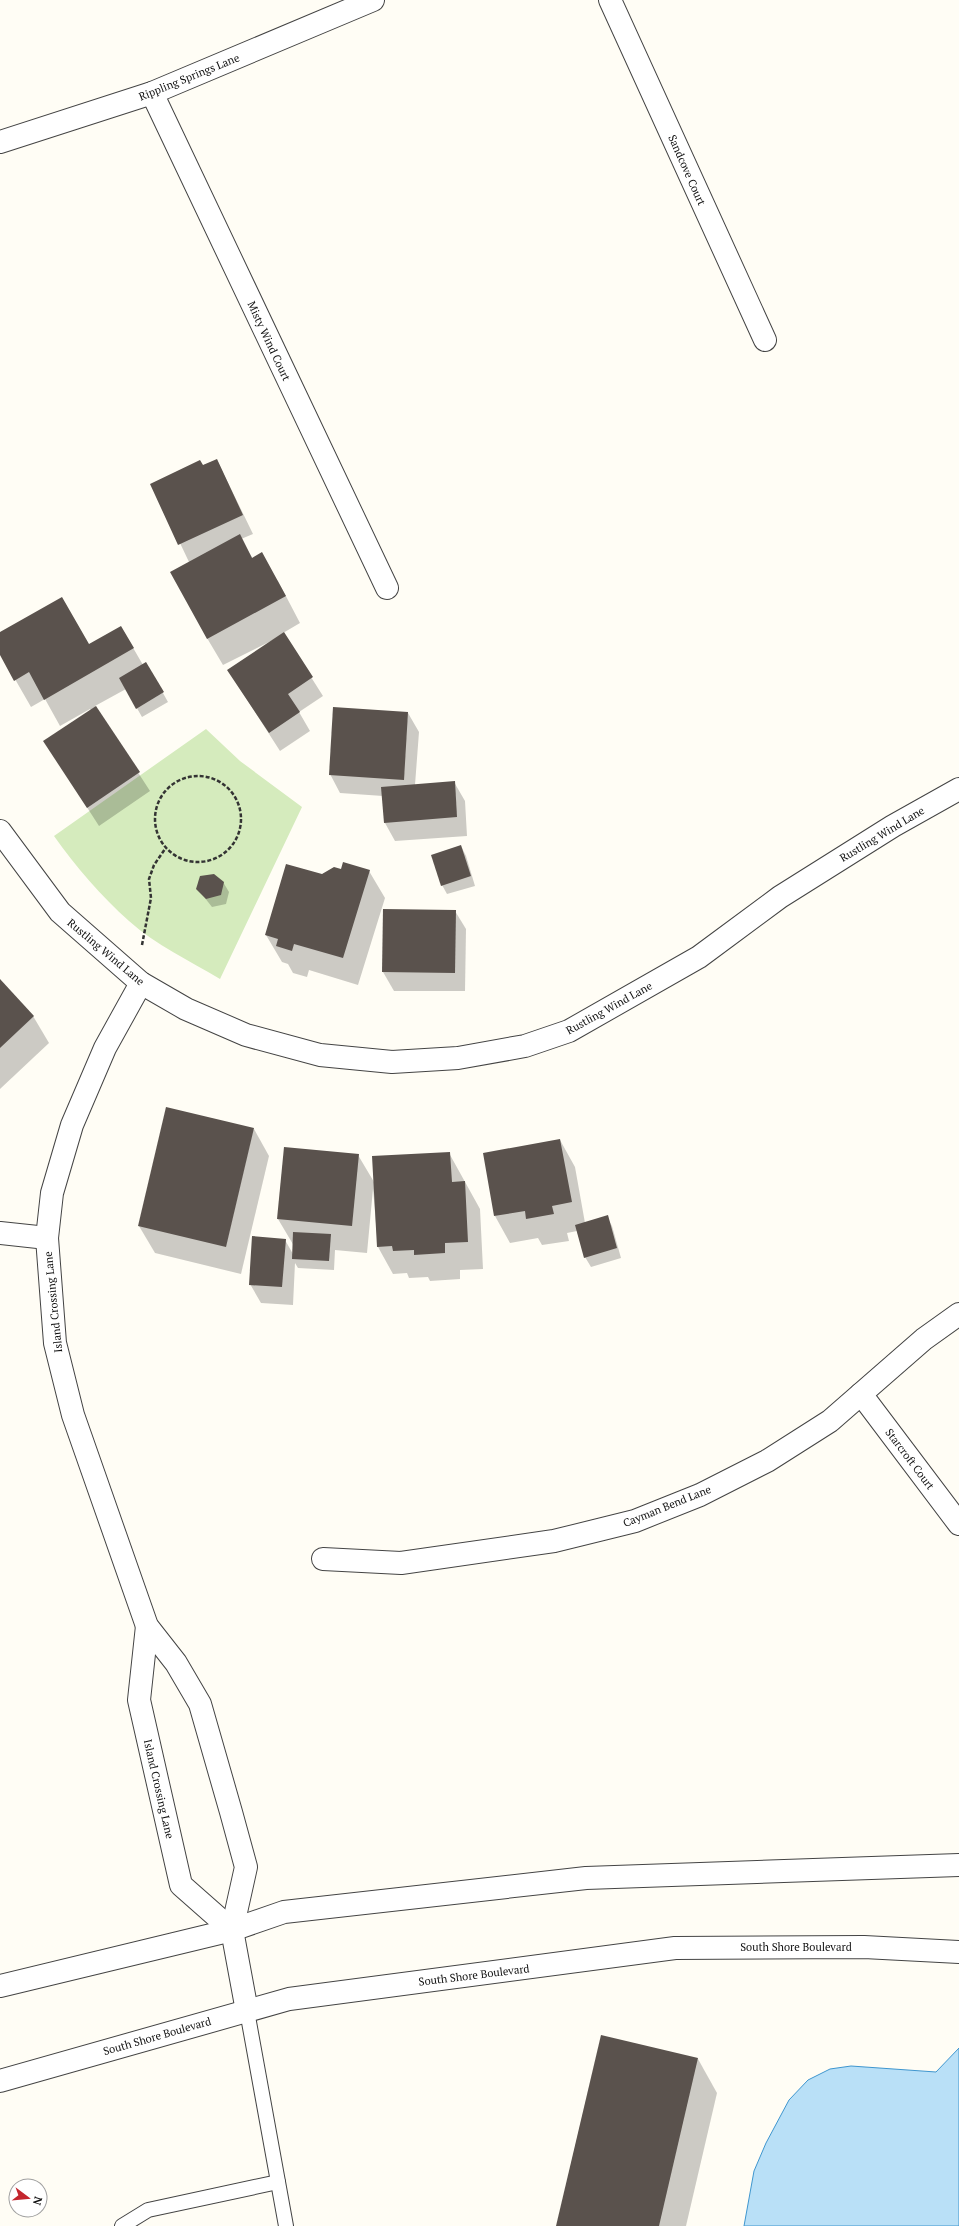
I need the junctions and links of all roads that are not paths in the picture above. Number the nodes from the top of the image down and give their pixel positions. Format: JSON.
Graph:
{"nodes":[{"id":1,"x":373,"y":0,"type":"edge"},
{"id":2,"x":610,"y":0,"type":"edge"},
{"id":3,"x":152,"y":93,"type":"junction"},
{"id":4,"x":0,"y":142,"type":"edge"},
{"id":5,"x":764,"y":340,"type":"dead end"},
{"id":6,"x":387,"y":588,"type":"dead end"},
{"id":7,"x":959,"y":789,"type":"edge"},
{"id":8,"x":0,"y":831,"type":"edge"},
{"id":9,"x":141,"y":983,"type":"junction"},
{"id":10,"x":0,"y":1233,"type":"edge"},
{"id":11,"x":47,"y":1238,"type":"junction"},
{"id":12,"x":959,"y":1314,"type":"edge"},
{"id":13,"x":861,"y":1394,"type":"junction"},
{"id":14,"x":959,"y":1524,"type":"edge"},
{"id":15,"x":323,"y":1559,"type":"dead end"},
{"id":16,"x":147,"y":1626,"type":"junction"},
{"id":17,"x":959,"y":1865,"type":"edge"},
{"id":18,"x":232,"y":1930,"type":"junction"},
{"id":19,"x":959,"y":1952,"type":"edge"},
{"id":20,"x":0,"y":1986,"type":"edge"},
{"id":21,"x":247,"y":2011,"type":"junction"},
{"id":22,"x":0,"y":2081,"type":"edge"},
{"id":23,"x":278,"y":2182,"type":"junction"},
{"id":24,"x":122,"y":2226,"type":"edge"},
{"id":25,"x":286,"y":2226,"type":"edge"}],
"edges":[{"from":1,"to":3,"type":"street","name":"Rippling Springs Lane"},
{"from":2,"to":5,"type":"street","name":"Sandcove Court"},
{"from":3,"to":4,"type":"street","name":"Rippling Springs Lane"},
{"from":3,"to":6,"type":"street","name":"Misty Wind Court"},
{"from":7,"to":9,"type":"street","name":"Rustling Wind Lane"},
{"from":8,"to":9,"type":"street","name":"Rustling Wind Lane"},
{"from":9,"to":11,"type":"street","name":"Island Crossing Lane"},
{"from":10,"to":11,"type":"street"},
{"from":11,"to":16,"type":"street","name":"Island Crossing Lane"},
{"from":12,"to":13,"type":"street","name":"Cayman Bend Lane"},
{"from":13,"to":14,"type":"street","name":"Starcroft Court"},
{"from":13,"to":15,"type":"street","name":"Cayman Bend Lane"},
{"from":16,"to":18,"type":"street","name":"Island Crossing Lane"},
{"from":16,"to":18,"type":"street","name":"Island Crossing Lane"},
{"from":17,"to":18,"type":"street"},
{"from":18,"to":20,"type":"street"},
{"from":18,"to":21,"type":"street","name":"Island Crossing Lane"},
{"from":19,"to":21,"type":"street","name":"South Shore Boulevard"},
{"from":21,"to":22,"type":"street","name":"South Shore Boulevard"},
{"from":21,"to":23,"type":"lane"},
{"from":23,"to":24,"type":"lane"},
{"from":23,"to":25,"type":"lane"}]}
